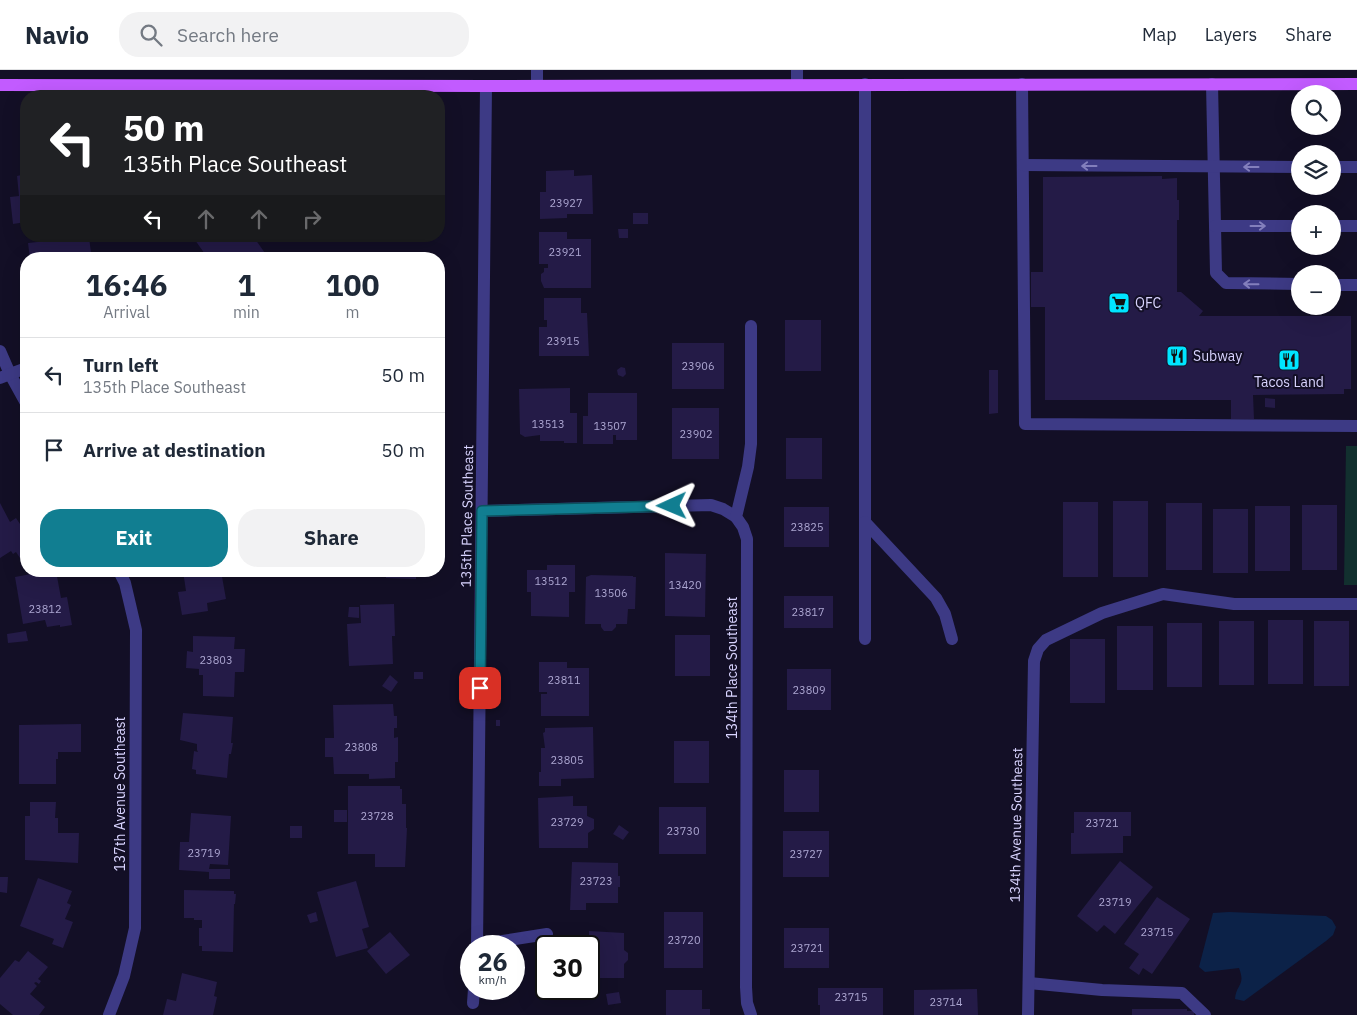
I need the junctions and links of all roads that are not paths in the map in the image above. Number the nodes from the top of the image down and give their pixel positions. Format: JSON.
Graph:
{"nodes":[{"id":1,"x":537,"y":70,"type":"edge"},
{"id":2,"x":797,"y":70,"type":"edge"},
{"id":3,"x":0,"y":84,"type":"edge"},
{"id":4,"x":865,"y":84,"type":"junction"},
{"id":5,"x":1022,"y":84,"type":"junction"},
{"id":6,"x":1212,"y":84,"type":"junction"},
{"id":7,"x":1357,"y":84,"type":"edge"},
{"id":8,"x":537,"y":85,"type":"junction"},
{"id":9,"x":797,"y":85,"type":"junction"},
{"id":10,"x":486,"y":86,"type":"junction"},
{"id":11,"x":1023,"y":165,"type":"junction"},
{"id":12,"x":1214,"y":167,"type":"junction"},
{"id":13,"x":1291,"y":167,"type":"edge"},
{"id":14,"x":1341,"y":167,"type":"edge"},
{"id":15,"x":1357,"y":168,"type":"edge"},
{"id":16,"x":1215,"y":226,"type":"junction"},
{"id":17,"x":1291,"y":226,"type":"edge"},
{"id":18,"x":1341,"y":226,"type":"edge"},
{"id":19,"x":1357,"y":226,"type":"edge"},
{"id":20,"x":1291,"y":284,"type":"edge"},
{"id":21,"x":1341,"y":285,"type":"edge"},
{"id":22,"x":1357,"y":285,"type":"edge"},
{"id":23,"x":751,"y":326,"type":"dead end"},
{"id":24,"x":0,"y":351,"type":"edge"},
{"id":25,"x":20,"y":370,"type":"edge"},
{"id":26,"x":5,"y":376,"type":"edge"},
{"id":27,"x":20,"y":396,"type":"edge"},
{"id":28,"x":1357,"y":426,"type":"edge"},
{"id":29,"x":482,"y":511,"type":"junction"},
{"id":30,"x":736,"y":517,"type":"junction"},
{"id":31,"x":864,"y":522,"type":"junction"},
{"id":32,"x":122,"y":577,"type":"edge"},
{"id":33,"x":1357,"y":604,"type":"edge"},
{"id":34,"x":865,"y":639,"type":"dead end"},
{"id":35,"x":952,"y":639,"type":"dead end"},
{"id":36,"x":547,"y":934,"type":"dead end"},
{"id":37,"x":477,"y":935,"type":"edge"},
{"id":38,"x":525,"y":938,"type":"edge"},
{"id":39,"x":1028,"y":983,"type":"junction"},
{"id":40,"x":473,"y":1000,"type":"edge"},
{"id":41,"x":473,"y":1003,"type":"dead end"},
{"id":42,"x":109,"y":1015,"type":"edge"},
{"id":43,"x":751,"y":1015,"type":"edge"},
{"id":44,"x":1028,"y":1015,"type":"edge"},
{"id":45,"x":1205,"y":1015,"type":"edge"}],
"edges":[{"from":1,"to":8,"type":"street"},
{"from":2,"to":9,"type":"street"},
{"from":3,"to":10,"type":"main road"},
{"from":4,"to":5,"type":"main road"},
{"from":4,"to":9,"type":"main road"},
{"from":4,"to":31,"type":"street"},
{"from":5,"to":6,"type":"main road"},
{"from":5,"to":11,"type":"street"},
{"from":6,"to":7,"type":"main road"},
{"from":6,"to":12,"type":"street"},
{"from":8,"to":9,"type":"main road"},
{"from":8,"to":10,"type":"main road"},
{"from":10,"to":29,"type":"street","name":"135th Place Southeast"},
{"from":12,"to":11,"type":"street","one_way":true},
{"from":11,"to":28,"type":"street"},
{"from":13,"to":12,"type":"street","one_way":true},
{"from":12,"to":16,"type":"street"},
{"from":14,"to":15,"type":"street"},
{"from":16,"to":17,"type":"street","one_way":true},
{"from":20,"to":16,"type":"street","one_way":true},
{"from":18,"to":19,"type":"street"},
{"from":21,"to":22,"type":"street"},
{"from":23,"to":30,"type":"street"},
{"from":24,"to":26,"type":"street"},
{"from":25,"to":26,"type":"street"},
{"from":26,"to":27,"type":"street"},
{"from":29,"to":30,"type":"street"},
{"from":29,"to":37,"type":"street","name":"135th Place Southeast"},
{"from":30,"to":43,"type":"street","name":"134th Place Southeast"},
{"from":31,"to":34,"type":"street"},
{"from":31,"to":35,"type":"street"},
{"from":32,"to":42,"type":"street","name":"137th Avenue Southeast"},
{"from":33,"to":39,"type":"street","name":"134th Avenue Southeast"},
{"from":36,"to":38,"type":"street"},
{"from":39,"to":44,"type":"street","name":"134th Avenue Southeast"},
{"from":39,"to":45,"type":"street"},
{"from":40,"to":41,"type":"street"}]}
